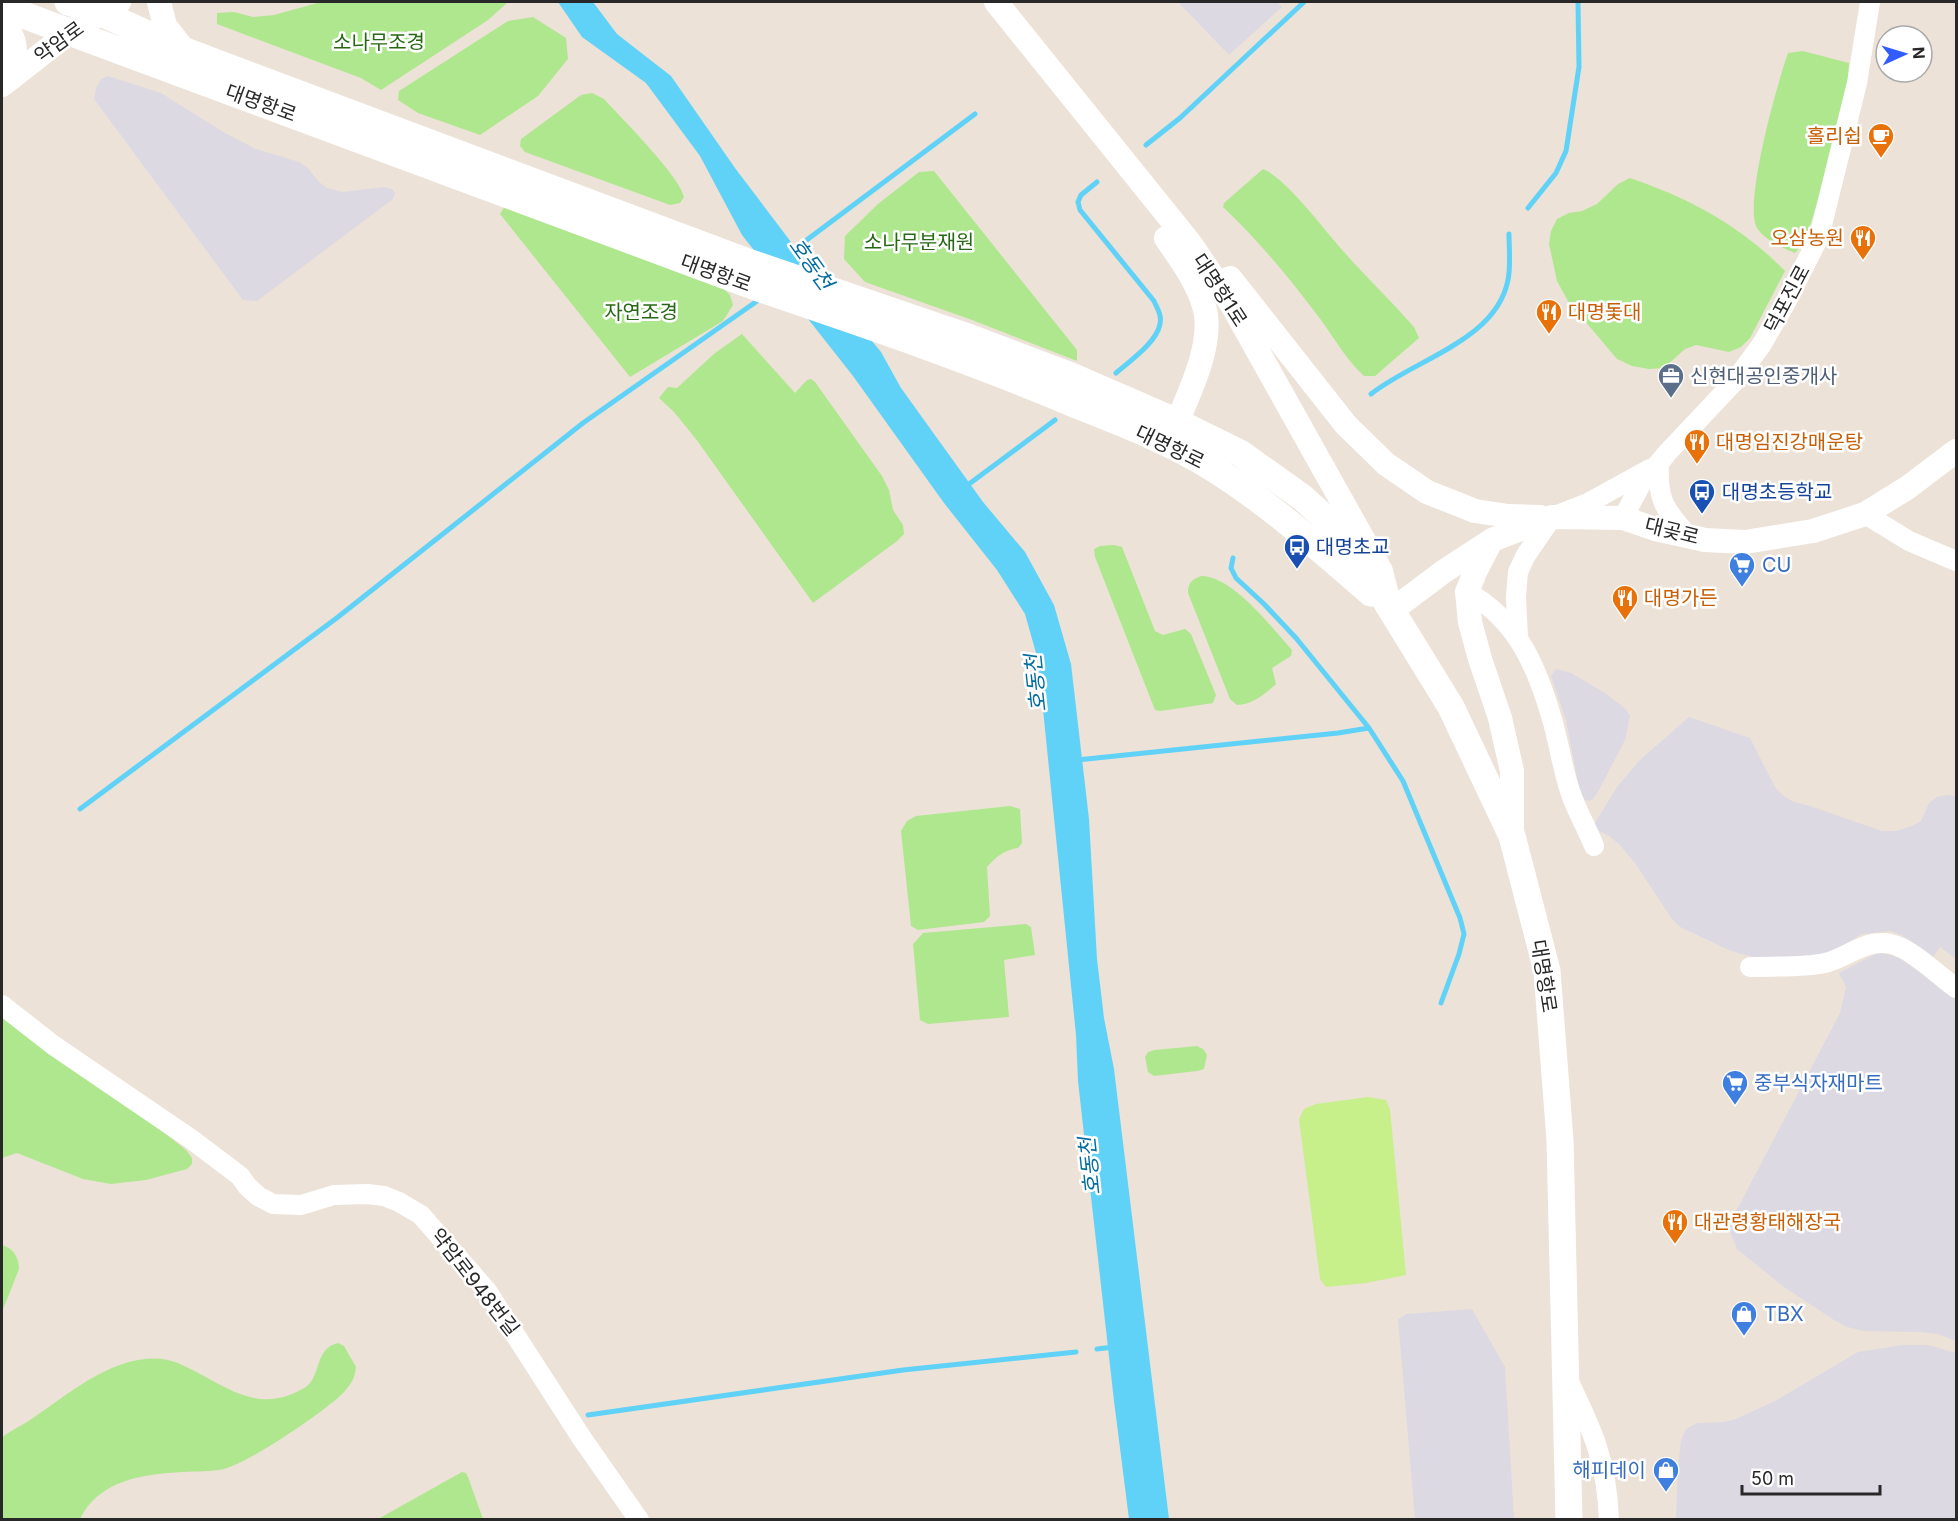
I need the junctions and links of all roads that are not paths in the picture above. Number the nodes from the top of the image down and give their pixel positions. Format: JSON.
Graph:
{"nodes":[{"id":1,"x":68,"y":2,"type":"edge"},
{"id":2,"x":159,"y":2,"type":"edge"},
{"id":3,"x":977,"y":2,"type":"edge"},
{"id":4,"x":996,"y":2,"type":"edge"},
{"id":5,"x":1870,"y":2,"type":"edge"},
{"id":6,"x":2,"y":7,"type":"edge"},
{"id":7,"x":110,"y":7,"type":"edge"},
{"id":8,"x":2,"y":22,"type":"edge"},
{"id":9,"x":70,"y":32,"type":"junction"},
{"id":10,"x":185,"y":51,"type":"junction"},
{"id":11,"x":2,"y":78,"type":"edge"},
{"id":12,"x":2,"y":85,"type":"edge"},
{"id":13,"x":1190,"y":243,"type":"junction"},
{"id":14,"x":1172,"y":432,"type":"junction"},
{"id":15,"x":1956,"y":451,"type":"edge"},
{"id":16,"x":1659,"y":464,"type":"junction"},
{"id":17,"x":1865,"y":514,"type":"junction"},
{"id":18,"x":1552,"y":517,"type":"junction"},
{"id":19,"x":1623,"y":519,"type":"junction"},
{"id":20,"x":1688,"y":536,"type":"junction"},
{"id":21,"x":1492,"y":540,"type":"junction"},
{"id":22,"x":1956,"y":561,"type":"edge"},
{"id":23,"x":1467,"y":592,"type":"junction"},
{"id":24,"x":1391,"y":611,"type":"junction"},
{"id":25,"x":1518,"y":638,"type":"junction"},
{"id":26,"x":1512,"y":836,"type":"junction"},
{"id":27,"x":1594,"y":846,"type":"dead end"},
{"id":28,"x":1750,"y":967,"type":"dead end"},
{"id":29,"x":1956,"y":988,"type":"edge"},
{"id":30,"x":2,"y":1005,"type":"edge"},
{"id":31,"x":1566,"y":1375,"type":"junction"},
{"id":32,"x":639,"y":1520,"type":"edge"},
{"id":33,"x":1569,"y":1520,"type":"edge"},
{"id":34,"x":1609,"y":1520,"type":"edge"}],
"edges":[{"from":1,"to":7,"type":"main road","name":"대명항로"},
{"from":2,"to":10,"type":"street"},
{"from":3,"to":14,"type":"street","name":"대명항1로"},
{"from":4,"to":13,"type":"street","name":"대명항1로"},
{"from":5,"to":16,"type":"street","name":"덕포진로"},
{"from":6,"to":9,"type":"main road","name":"대명항로"},
{"from":7,"to":9,"type":"street","name":"약암로"},
{"from":7,"to":10,"type":"main road","name":"대명항로"},
{"from":8,"to":11,"type":"street"},
{"from":9,"to":12,"type":"street","name":"약암로"},
{"from":9,"to":14,"type":"main road","name":"대명항로"},
{"from":10,"to":14,"type":"main road","name":"대명항로"},
{"from":13,"to":18,"type":"street"},
{"from":13,"to":24,"type":"street","name":"대명항1로"},
{"from":14,"to":24,"type":"main road","name":"대명항로"},
{"from":15,"to":17,"type":"street","name":"대곶로"},
{"from":16,"to":18,"type":"street"},
{"from":16,"to":19,"type":"street","name":"덕포진로"},
{"from":16,"to":20,"type":"street"},
{"from":17,"to":20,"type":"street","name":"대곶로"},
{"from":17,"to":22,"type":"street"},
{"from":18,"to":19,"type":"street","name":"대곶로"},
{"from":18,"to":21,"type":"street","name":"대곶로"},
{"from":18,"to":25,"type":"street"},
{"from":19,"to":20,"type":"street","name":"대곶로"},
{"from":21,"to":23,"type":"street"},
{"from":21,"to":24,"type":"street","name":"대곶로"},
{"from":23,"to":25,"type":"street"},
{"from":23,"to":26,"type":"street"},
{"from":24,"to":26,"type":"main road","name":"대명항로"},
{"from":25,"to":27,"type":"street"},
{"from":26,"to":31,"type":"main road","name":"대명항로"},
{"from":28,"to":29,"type":"street"},
{"from":30,"to":32,"type":"street","name":"약암로948번길"},
{"from":31,"to":33,"type":"main road","name":"대명항로"},
{"from":31,"to":34,"type":"street","name":"대명항로"}]}
